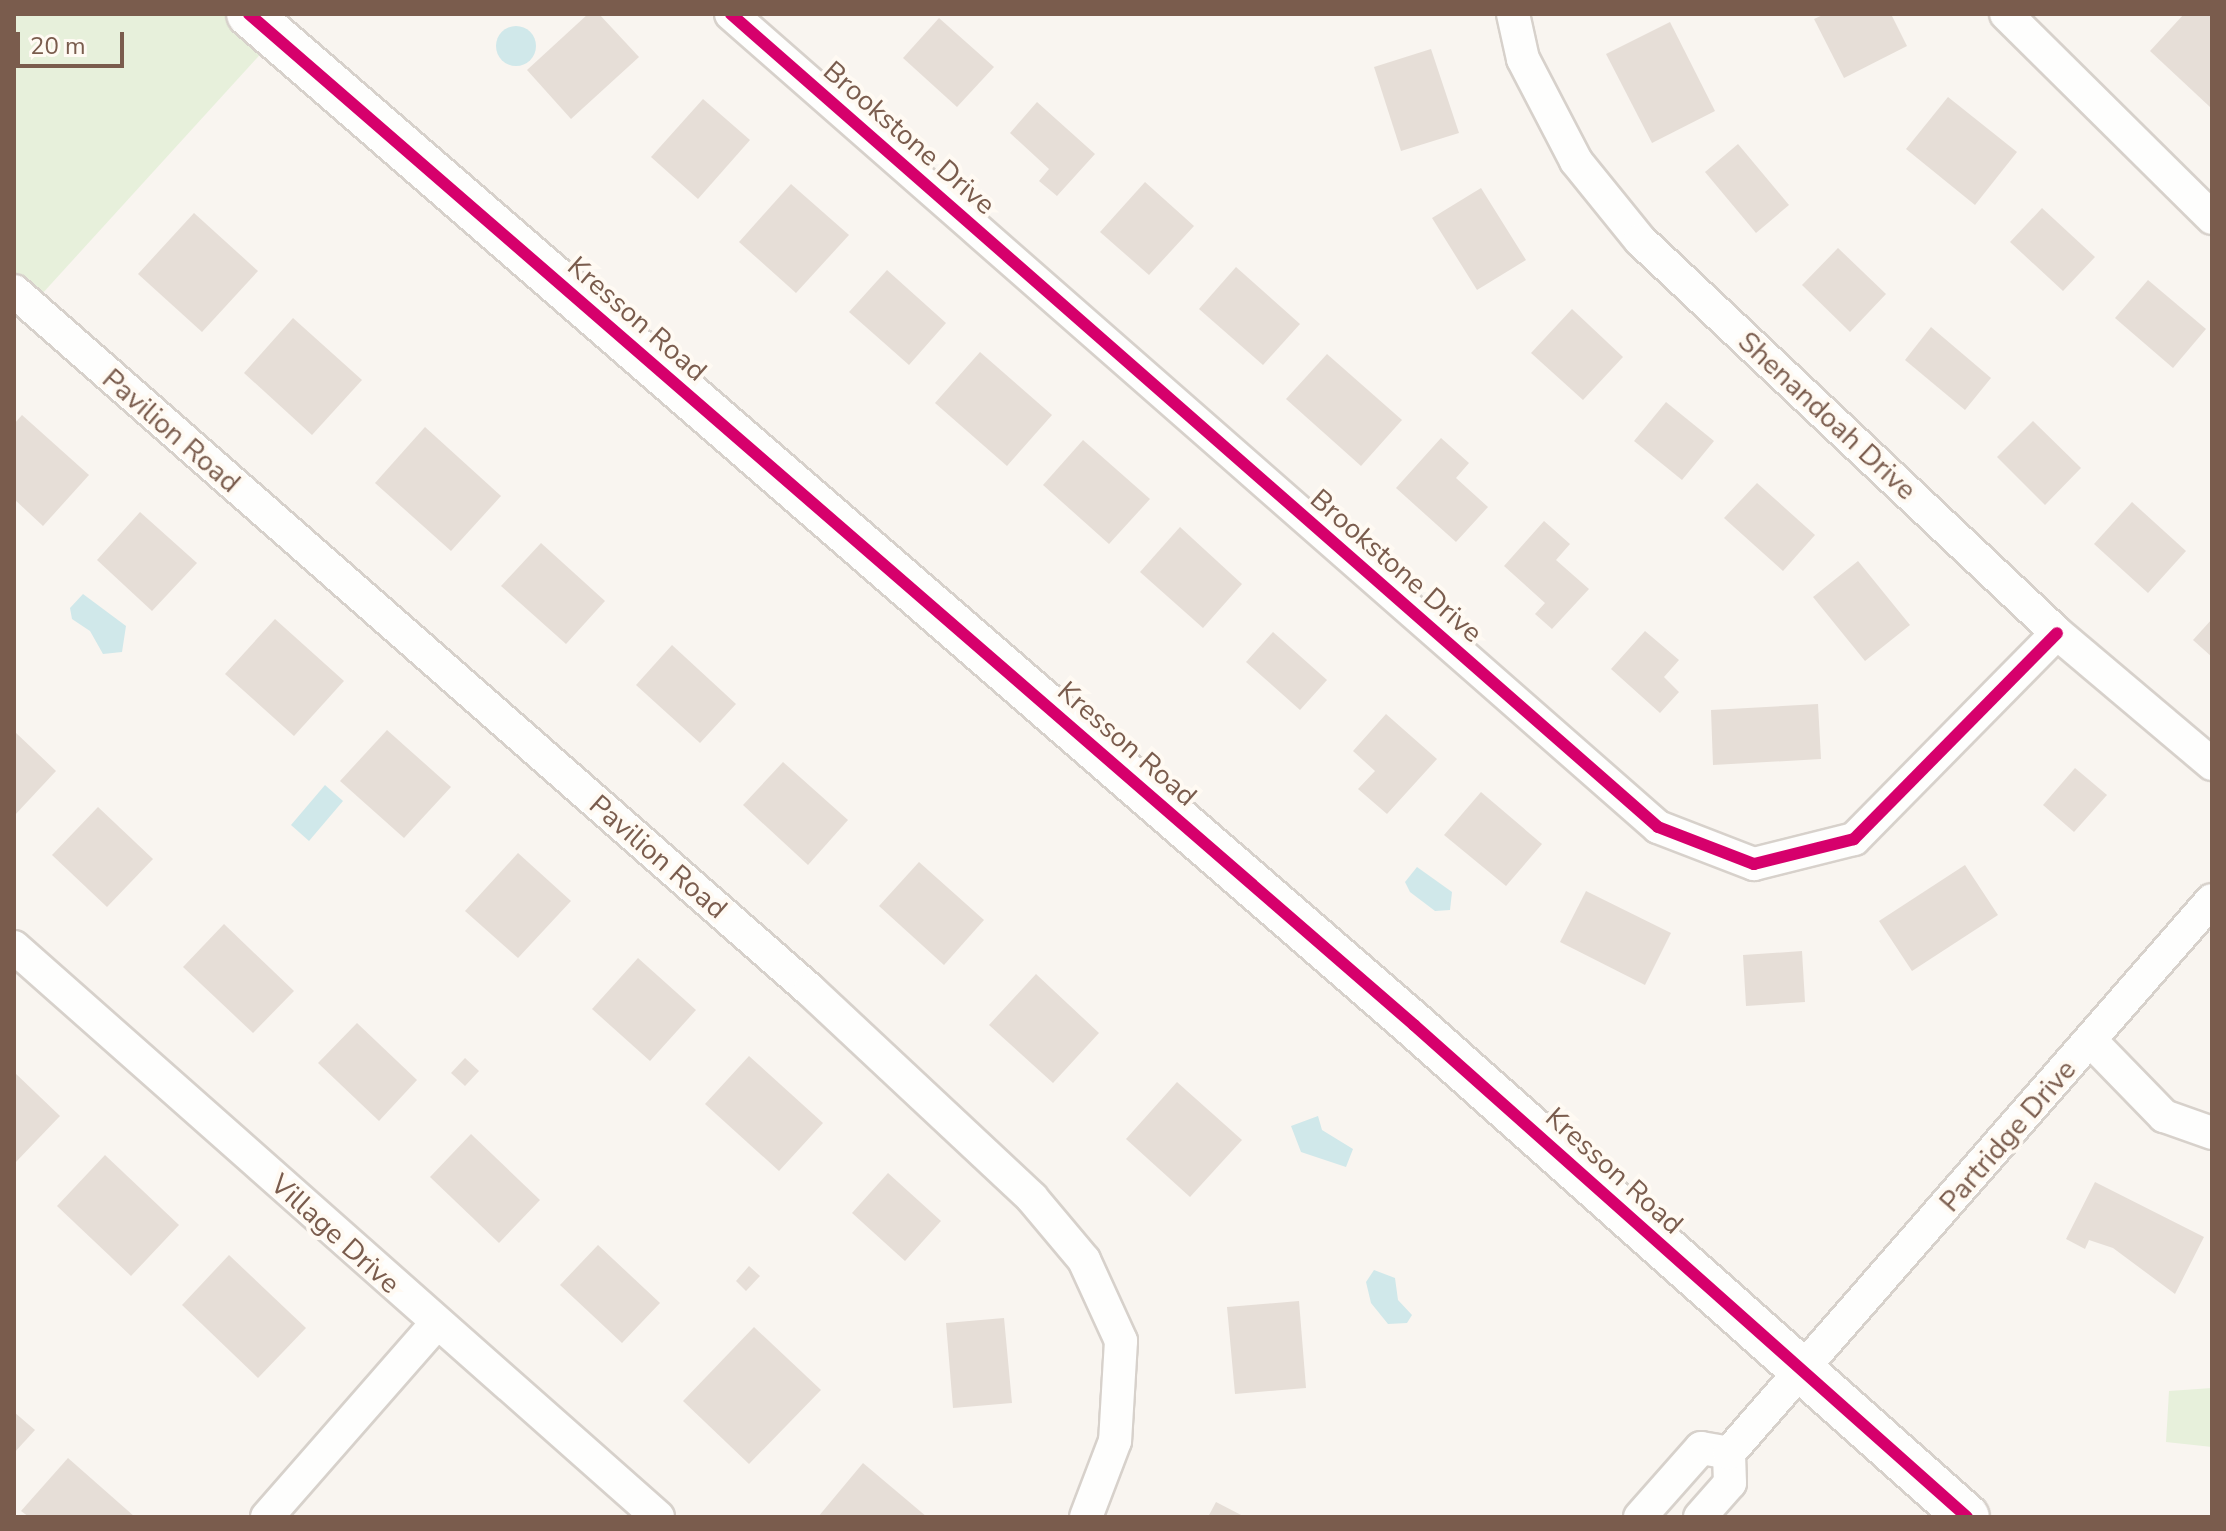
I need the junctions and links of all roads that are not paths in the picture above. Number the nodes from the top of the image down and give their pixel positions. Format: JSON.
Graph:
{"nodes":[{"id":1,"x":249,"y":14,"type":"edge"},
{"id":2,"x":731,"y":14,"type":"edge"},
{"id":3,"x":1513,"y":14,"type":"edge"},
{"id":4,"x":2006,"y":14,"type":"edge"},
{"id":5,"x":2212,"y":218,"type":"edge"},
{"id":6,"x":14,"y":291,"type":"edge"},
{"id":7,"x":2057,"y":633,"type":"junction"},
{"id":8,"x":2212,"y":764,"type":"edge"},
{"id":9,"x":2212,"y":900,"type":"edge"},
{"id":10,"x":14,"y":947,"type":"edge"},
{"id":11,"x":2091,"y":1041,"type":"junction"},
{"id":12,"x":2212,"y":1133,"type":"edge"},
{"id":13,"x":436,"y":1324,"type":"junction"},
{"id":14,"x":1802,"y":1371,"type":"junction"},
{"id":15,"x":1729,"y":1453,"type":"junction"},
{"id":16,"x":267,"y":1517,"type":"edge"},
{"id":17,"x":658,"y":1517,"type":"edge"},
{"id":18,"x":1086,"y":1517,"type":"edge"},
{"id":19,"x":1640,"y":1517,"type":"edge"},
{"id":20,"x":1700,"y":1517,"type":"edge"},
{"id":21,"x":1967,"y":1517,"type":"edge"}],
"edges":[{"from":1,"to":14,"type":"main road","name":"Kresson Road"},
{"from":2,"to":7,"type":"street","name":"Brookstone Drive"},
{"from":3,"to":7,"type":"street","name":"Shenandoah Drive"},
{"from":4,"to":5,"type":"street"},
{"from":6,"to":18,"type":"street","name":"Pavilion Road"},
{"from":7,"to":8,"type":"street","name":"Shenandoah Drive"},
{"from":9,"to":11,"type":"street","name":"Partridge Drive"},
{"from":10,"to":13,"type":"street","name":"Village Drive"},
{"from":11,"to":12,"type":"street"},
{"from":11,"to":14,"type":"street","name":"Partridge Drive"},
{"from":13,"to":16,"type":"street"},
{"from":13,"to":17,"type":"street","name":"Village Drive"},
{"from":14,"to":15,"type":"street","name":"Partridge Drive"},
{"from":14,"to":21,"type":"main road","name":"Kresson Road"},
{"from":15,"to":19,"type":"street"},
{"from":15,"to":20,"type":"street"}]}
